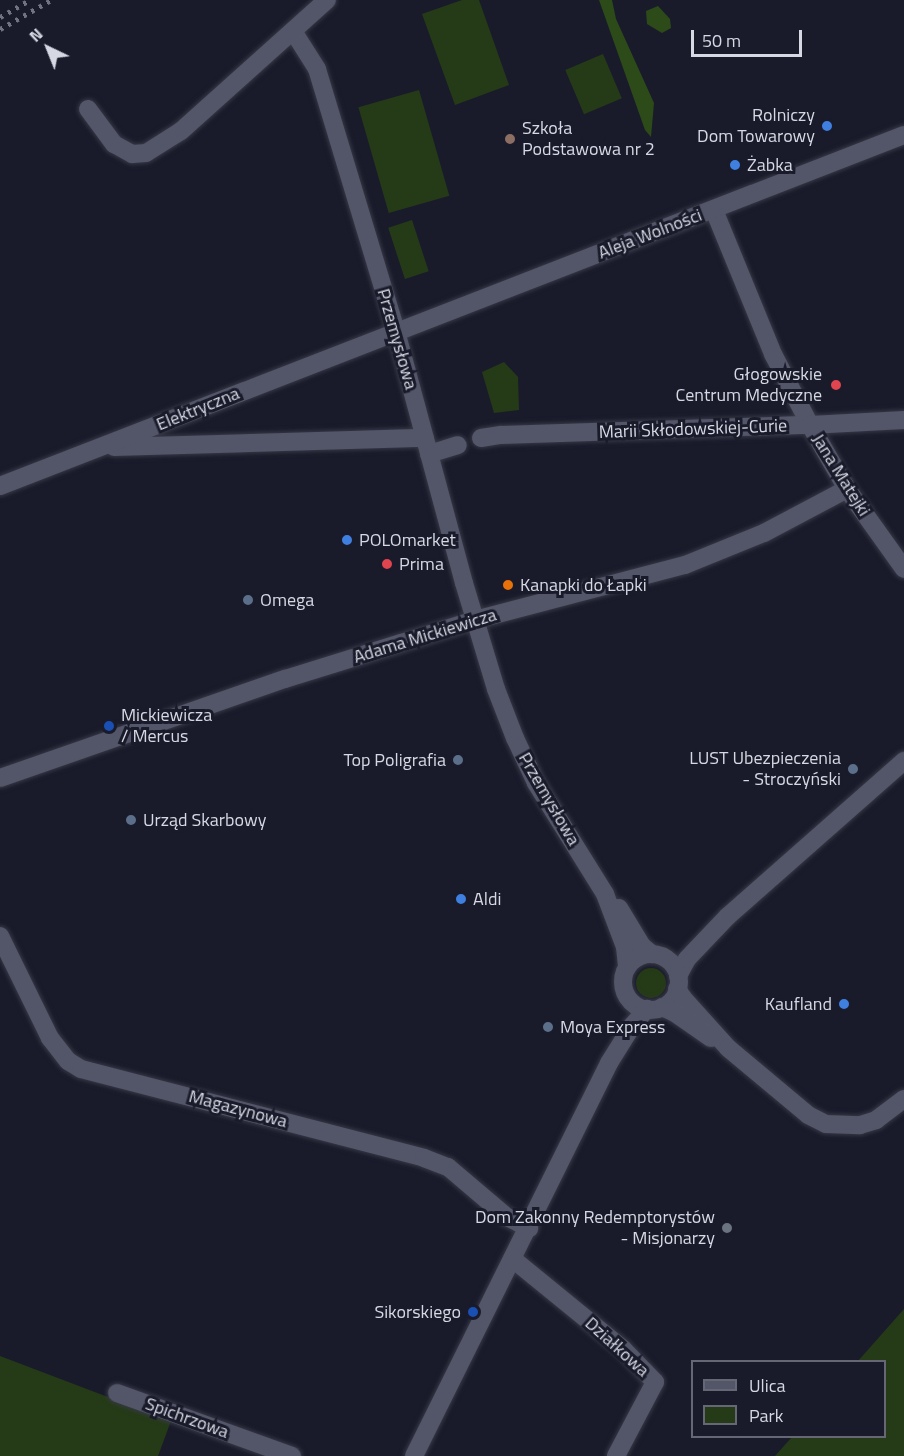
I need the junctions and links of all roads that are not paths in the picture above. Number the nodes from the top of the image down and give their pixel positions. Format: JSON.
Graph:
{"nodes":[{"id":1,"x":327,"y":0,"type":"edge"},
{"id":2,"x":293,"y":31,"type":"junction"},
{"id":3,"x":88,"y":109,"type":"dead end"},
{"id":4,"x":904,"y":135,"type":"edge"},
{"id":5,"x":714,"y":210,"type":"junction"},
{"id":6,"x":396,"y":331,"type":"junction"},
{"id":7,"x":904,"y":420,"type":"edge"},
{"id":8,"x":810,"y":425,"type":"junction"},
{"id":9,"x":482,"y":438,"type":"dead end"},
{"id":10,"x":458,"y":445,"type":"dead end"},
{"id":11,"x":427,"y":446,"type":"junction"},
{"id":12,"x":102,"y":447,"type":"junction"},
{"id":13,"x":0,"y":486,"type":"edge"},
{"id":14,"x":847,"y":489,"type":"junction"},
{"id":15,"x":904,"y":569,"type":"edge"},
{"id":16,"x":475,"y":620,"type":"junction"},
{"id":17,"x":904,"y":761,"type":"edge"},
{"id":18,"x":0,"y":778,"type":"edge"},
{"id":19,"x":605,"y":894,"type":"junction"},
{"id":20,"x":728,"y":916,"type":"junction"},
{"id":21,"x":0,"y":936,"type":"edge"},
{"id":22,"x":659,"y":956,"type":"junction"},
{"id":23,"x":627,"y":967,"type":"junction"},
{"id":24,"x":678,"y":983,"type":"junction"},
{"id":25,"x":626,"y":994,"type":"junction"},
{"id":26,"x":654,"y":1008,"type":"junction"},
{"id":27,"x":728,"y":1048,"type":"junction"},
{"id":28,"x":603,"y":1075,"type":"junction"},
{"id":29,"x":904,"y":1099,"type":"edge"},
{"id":30,"x":529,"y":1228,"type":"junction"},
{"id":31,"x":514,"y":1260,"type":"junction"},
{"id":32,"x":117,"y":1393,"type":"dead end"},
{"id":33,"x":292,"y":1456,"type":"edge"},
{"id":34,"x":414,"y":1456,"type":"edge"},
{"id":35,"x":616,"y":1456,"type":"edge"}],
"edges":[{"from":1,"to":2,"type":"street"},
{"from":2,"to":3,"type":"street"},
{"from":2,"to":6,"type":"street","name":"Przemysłowa"},
{"from":4,"to":5,"type":"street","name":"Aleja Wolności"},
{"from":5,"to":6,"type":"street","name":"Aleja Wolności"},
{"from":5,"to":8,"type":"street","name":"Jana Matejki"},
{"from":6,"to":11,"type":"street","name":"Przemysłowa"},
{"from":6,"to":12,"type":"street","name":"Elektryczna"},
{"from":7,"to":8,"type":"street","name":"Marii Skłodowskiej-Curie"},
{"from":8,"to":9,"type":"street","name":"Marii Skłodowskiej-Curie"},
{"from":8,"to":14,"type":"street","name":"Jana Matejki"},
{"from":10,"to":11,"type":"street"},
{"from":11,"to":12,"type":"street"},
{"from":11,"to":16,"type":"street","name":"Przemysłowa"},
{"from":12,"to":13,"type":"street","name":"Elektryczna"},
{"from":14,"to":15,"type":"street","name":"Jana Matejki"},
{"from":14,"to":16,"type":"street","name":"Adama Mickiewicza"},
{"from":16,"to":18,"type":"street","name":"Adama Mickiewicza"},
{"from":16,"to":19,"type":"street","name":"Przemysłowa"},
{"from":17,"to":20,"type":"street"},
{"from":19,"to":22,"type":"street","name":"Przemysłowa"},
{"from":19,"to":23,"type":"street","name":"Przemysłowa"},
{"from":20,"to":22,"type":"street"},
{"from":20,"to":24,"type":"street"},
{"from":21,"to":30,"type":"street","name":"Magazynowa"},
{"from":22,"to":23,"type":"street"},
{"from":22,"to":24,"type":"street"},
{"from":23,"to":25,"type":"street"},
{"from":24,"to":26,"type":"street"},
{"from":24,"to":27,"type":"street"},
{"from":25,"to":26,"type":"street"},
{"from":25,"to":28,"type":"street"},
{"from":26,"to":27,"type":"street"},
{"from":26,"to":28,"type":"street"},
{"from":27,"to":29,"type":"street"},
{"from":28,"to":30,"type":"street"},
{"from":30,"to":31,"type":"street"},
{"from":31,"to":34,"type":"street"},
{"from":31,"to":35,"type":"street","name":"Działkowa"},
{"from":32,"to":33,"type":"street","name":"Spichrzowa"}]}
